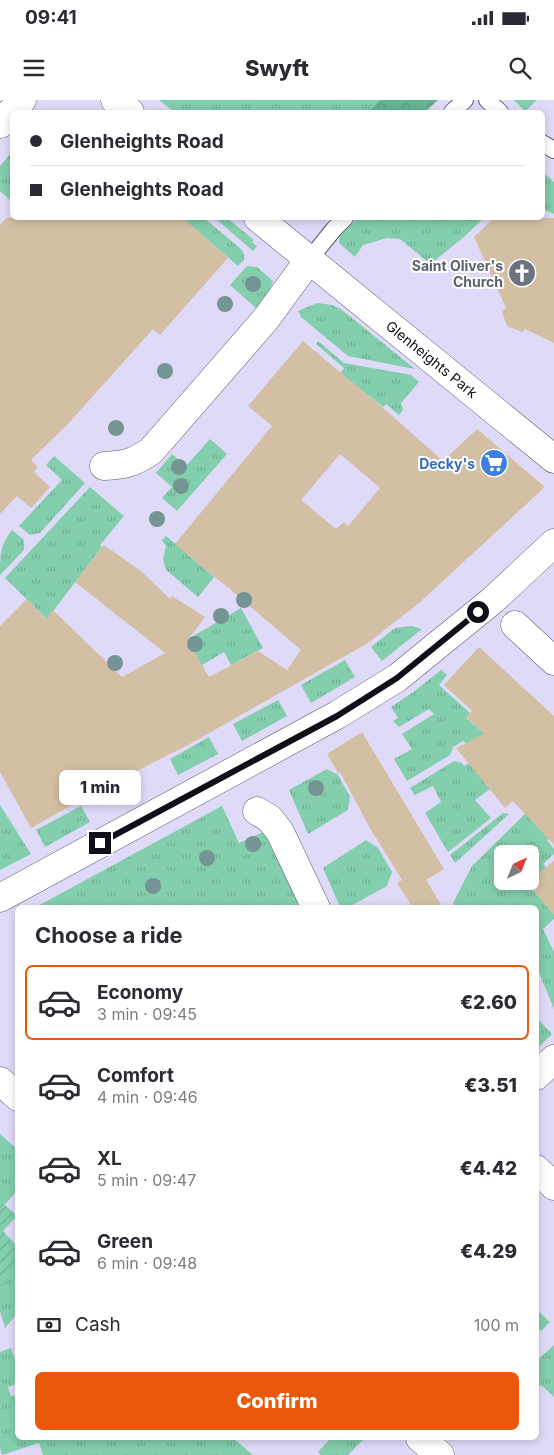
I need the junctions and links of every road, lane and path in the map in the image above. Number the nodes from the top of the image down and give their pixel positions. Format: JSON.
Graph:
{"nodes":[{"id":1,"x":22,"y":100,"type":"edge"},
{"id":2,"x":115,"y":100,"type":"edge"},
{"id":3,"x":465,"y":100,"type":"edge"},
{"id":4,"x":487,"y":100,"type":"edge"},
{"id":5,"x":13,"y":110,"type":"edge"},
{"id":6,"x":128,"y":110,"type":"edge"},
{"id":7,"x":454,"y":110,"type":"edge"},
{"id":8,"x":498,"y":110,"type":"edge"},
{"id":9,"x":10,"y":113,"type":"edge"},
{"id":10,"x":0,"y":124,"type":"edge"},
{"id":11,"x":260,"y":220,"type":"edge"},
{"id":12,"x":343,"y":220,"type":"edge"},
{"id":13,"x":310,"y":260,"type":"junction"},
{"id":14,"x":554,"y":459,"type":"edge"},
{"id":15,"x":104,"y":466,"type":"dead end"},
{"id":16,"x":554,"y":543,"type":"edge"},
{"id":17,"x":515,"y":625,"type":"dead end"},
{"id":18,"x":554,"y":661,"type":"edge"},
{"id":19,"x":257,"y":811,"type":"dead end"},
{"id":20,"x":0,"y":898,"type":"edge"},
{"id":21,"x":315,"y":905,"type":"edge"},
{"id":22,"x":554,"y":1059,"type":"edge"},
{"id":23,"x":539,"y":1073,"type":"edge"},
{"id":24,"x":0,"y":1081,"type":"edge"},
{"id":25,"x":15,"y":1094,"type":"edge"},
{"id":26,"x":539,"y":1172,"type":"edge"},
{"id":27,"x":554,"y":1186,"type":"edge"},
{"id":28,"x":422,"y":1440,"type":"edge"},
{"id":29,"x":440,"y":1455,"type":"edge"}],
"edges":[{"from":1,"to":5,"type":"street"},
{"from":2,"to":6,"type":"street"},
{"from":3,"to":7,"type":"lane"},
{"from":4,"to":8,"type":"lane"},
{"from":9,"to":10,"type":"street"},
{"from":11,"to":13,"type":"street","name":"Glenheights Park"},
{"from":12,"to":13,"type":"lane"},
{"from":13,"to":14,"type":"street","name":"Glenheights Park"},
{"from":13,"to":15,"type":"street"},
{"from":16,"to":20,"type":"street"},
{"from":17,"to":18,"type":"street"},
{"from":19,"to":21,"type":"street"},
{"from":22,"to":23,"type":"street"},
{"from":24,"to":25,"type":"street"},
{"from":26,"to":27,"type":"street"},
{"from":28,"to":29,"type":"street"}]}
